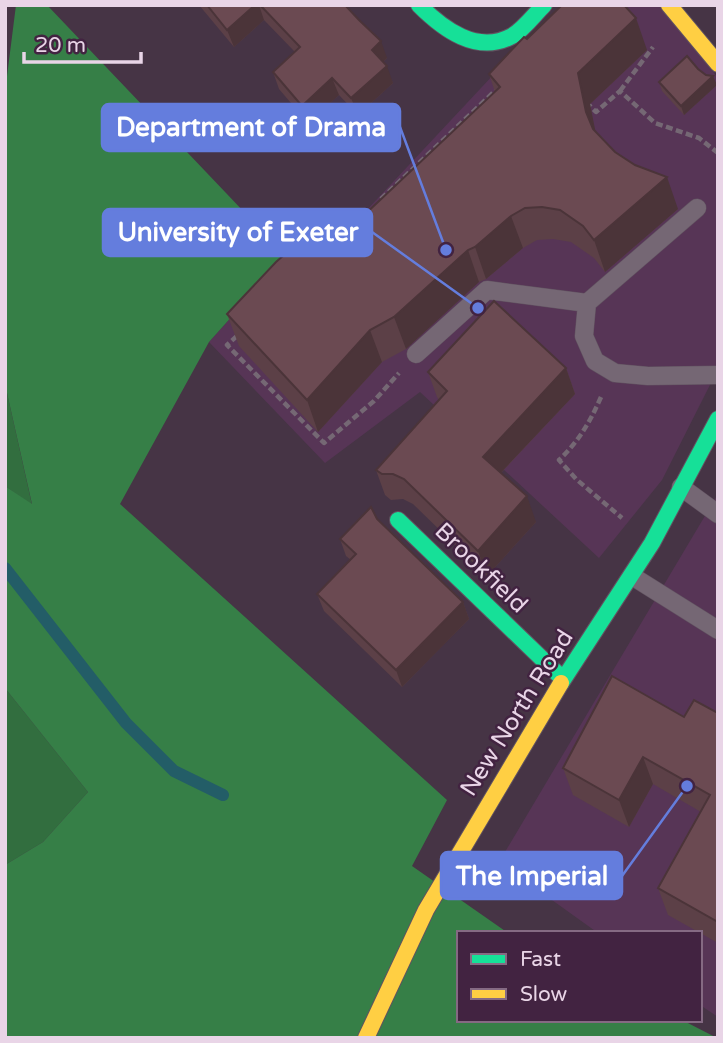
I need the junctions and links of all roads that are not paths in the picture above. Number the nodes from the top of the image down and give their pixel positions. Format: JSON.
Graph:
{"nodes":[{"id":1,"x":418,"y":5,"type":"edge"},
{"id":2,"x":544,"y":5,"type":"edge"},
{"id":3,"x":669,"y":5,"type":"edge"},
{"id":4,"x":718,"y":64,"type":"edge"},
{"id":5,"x":697,"y":208,"type":"dead end"},
{"id":6,"x":587,"y":303,"type":"junction"},
{"id":7,"x":416,"y":354,"type":"road end"},
{"id":8,"x":718,"y":375,"type":"edge"},
{"id":9,"x":718,"y":419,"type":"edge"},
{"id":10,"x":681,"y":488,"type":"junction"},
{"id":11,"x":718,"y":514,"type":"edge"},
{"id":12,"x":398,"y":520,"type":"dead end"},
{"id":13,"x":632,"y":576,"type":"junction"},
{"id":14,"x":718,"y":630,"type":"edge"},
{"id":15,"x":563,"y":679,"type":"junction"},
{"id":16,"x":366,"y":1038,"type":"edge"}],
"edges":[{"from":1,"to":2,"type":"main road"},
{"from":3,"to":4,"type":"main road"},
{"from":5,"to":6,"type":"lane"},
{"from":6,"to":7,"type":"lane"},
{"from":6,"to":8,"type":"lane"},
{"from":9,"to":10,"type":"main road","name":"New North Road"},
{"from":10,"to":11,"type":"lane"},
{"from":10,"to":13,"type":"main road","name":"New North Road"},
{"from":12,"to":15,"type":"main road","name":"Brookfield"},
{"from":13,"to":14,"type":"lane"},
{"from":13,"to":15,"type":"main road","name":"New North Road"},
{"from":15,"to":16,"type":"main road","name":"New North Road"}]}
